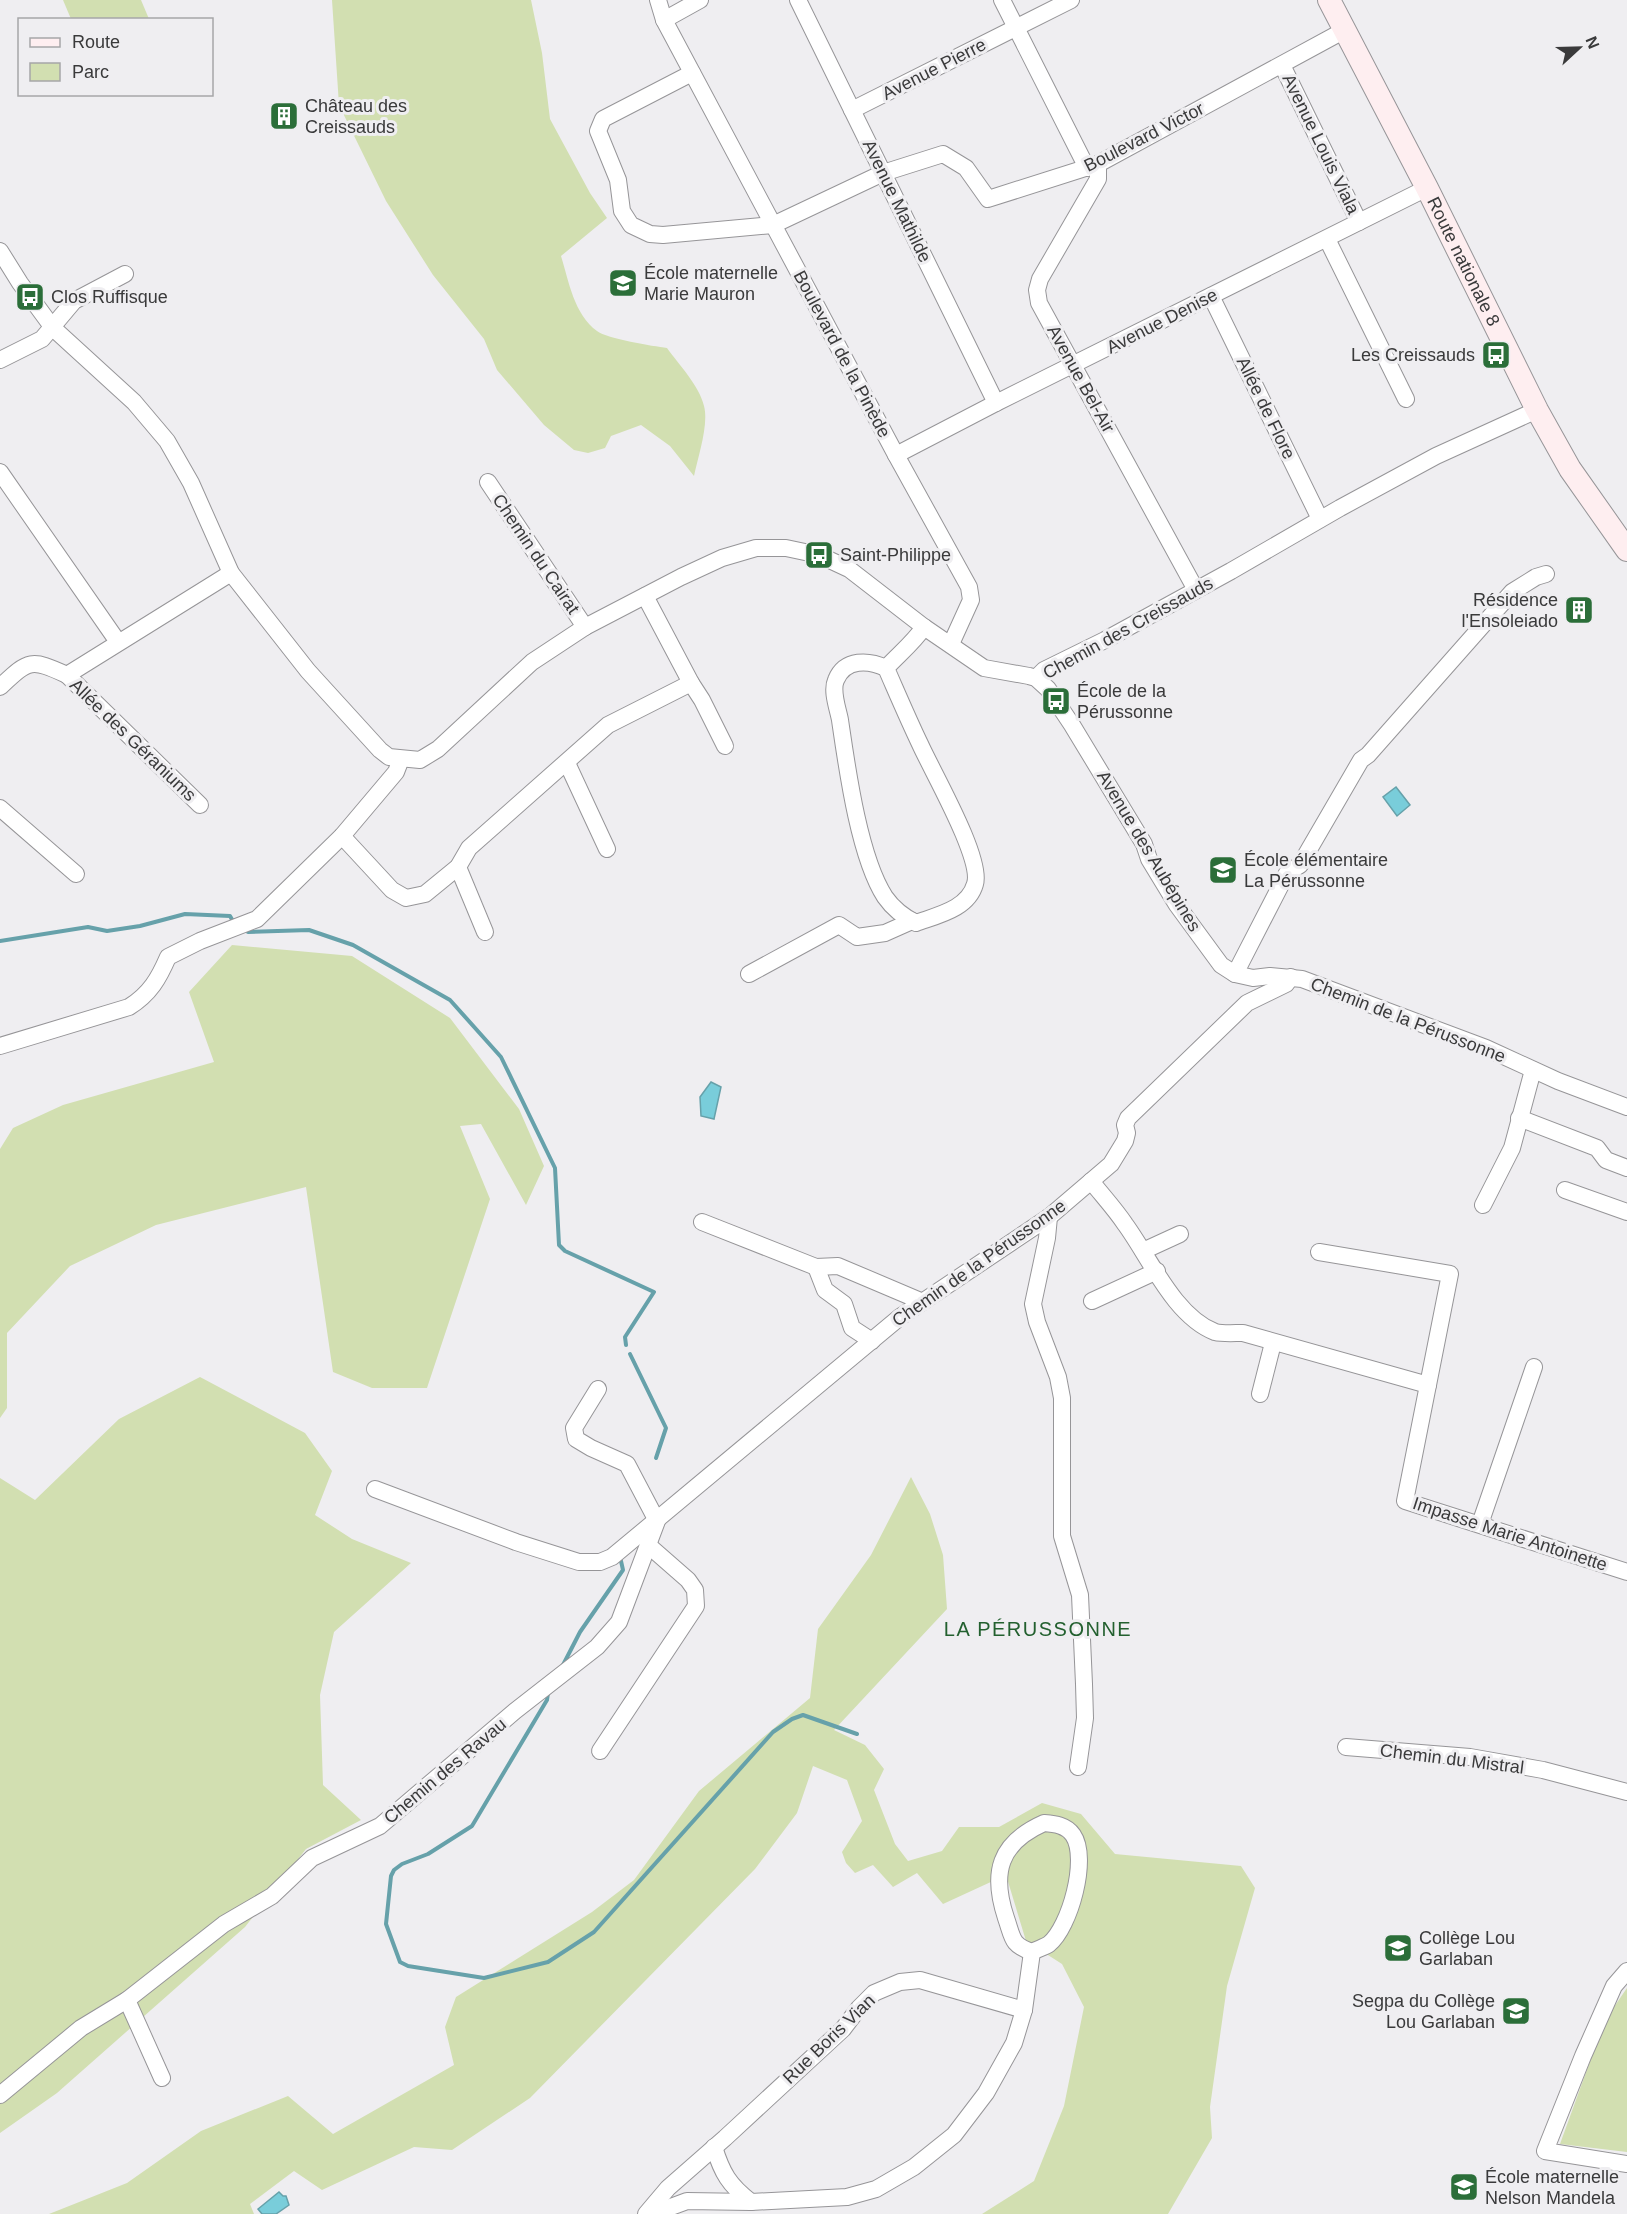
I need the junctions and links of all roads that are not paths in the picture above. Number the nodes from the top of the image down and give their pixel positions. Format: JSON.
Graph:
{"nodes":[{"id":1,"x":658,"y":0,"type":"edge"},
{"id":2,"x":700,"y":0,"type":"edge"},
{"id":3,"x":798,"y":0,"type":"edge"},
{"id":4,"x":1002,"y":0,"type":"edge"},
{"id":5,"x":1071,"y":0,"type":"edge"},
{"id":6,"x":1329,"y":0,"type":"edge"},
{"id":7,"x":1336,"y":0,"type":"edge"},
{"id":8,"x":664,"y":20,"type":"junction"},
{"id":9,"x":1016,"y":27,"type":"junction"},
{"id":10,"x":1345,"y":30,"type":"junction"},
{"id":11,"x":1282,"y":65,"type":"junction"},
{"id":12,"x":692,"y":73,"type":"junction"},
{"id":13,"x":852,"y":110,"type":"junction"},
{"id":14,"x":1092,"y":166,"type":"junction"},
{"id":15,"x":884,"y":173,"type":"junction"},
{"id":16,"x":1427,"y":188,"type":"junction"},
{"id":17,"x":1359,"y":222,"type":"junction"},
{"id":18,"x":773,"y":225,"type":"junction"},
{"id":19,"x":1327,"y":238,"type":"junction"},
{"id":20,"x":0,"y":251,"type":"edge"},
{"id":21,"x":125,"y":274,"type":"dead end"},
{"id":22,"x":1211,"y":296,"type":"junction"},
{"id":23,"x":53,"y":328,"type":"junction"},
{"id":24,"x":0,"y":360,"type":"edge"},
{"id":25,"x":1075,"y":365,"type":"junction"},
{"id":26,"x":1406,"y":399,"type":"dead end"},
{"id":27,"x":996,"y":403,"type":"junction"},
{"id":28,"x":1537,"y":410,"type":"junction"},
{"id":29,"x":896,"y":455,"type":"junction"},
{"id":30,"x":0,"y":473,"type":"edge"},
{"id":31,"x":488,"y":482,"type":"dead end"},
{"id":32,"x":1320,"y":519,"type":"junction"},
{"id":33,"x":1627,"y":550,"type":"edge"},
{"id":34,"x":231,"y":573,"type":"junction"},
{"id":35,"x":1546,"y":574,"type":"dead end"},
{"id":36,"x":1196,"y":590,"type":"junction"},
{"id":37,"x":645,"y":596,"type":"junction"},
{"id":38,"x":585,"y":627,"type":"junction"},
{"id":39,"x":920,"y":632,"type":"junction"},
{"id":40,"x":118,"y":642,"type":"junction"},
{"id":41,"x":951,"y":644,"type":"junction"},
{"id":42,"x":886,"y":668,"type":"junction"},
{"id":43,"x":67,"y":675,"type":"junction"},
{"id":44,"x":1036,"y":678,"type":"junction"},
{"id":45,"x":691,"y":683,"type":"junction"},
{"id":46,"x":0,"y":687,"type":"edge"},
{"id":47,"x":725,"y":746,"type":"dead end"},
{"id":48,"x":401,"y":759,"type":"junction"},
{"id":49,"x":567,"y":763,"type":"junction"},
{"id":50,"x":200,"y":805,"type":"dead end"},
{"id":51,"x":0,"y":808,"type":"edge"},
{"id":52,"x":342,"y":837,"type":"junction"},
{"id":53,"x":607,"y":849,"type":"dead end"},
{"id":54,"x":458,"y":867,"type":"junction"},
{"id":55,"x":76,"y":874,"type":"dead end"},
{"id":56,"x":912,"y":921,"type":"junction"},
{"id":57,"x":485,"y":932,"type":"dead end"},
{"id":58,"x":749,"y":974,"type":"dead end"},
{"id":59,"x":1235,"y":974,"type":"junction"},
{"id":60,"x":1291,"y":977,"type":"junction"},
{"id":61,"x":0,"y":1046,"type":"edge"},
{"id":62,"x":1533,"y":1070,"type":"junction"},
{"id":63,"x":1627,"y":1107,"type":"edge"},
{"id":64,"x":1519,"y":1118,"type":"junction"},
{"id":65,"x":1627,"y":1168,"type":"edge"},
{"id":66,"x":1091,"y":1181,"type":"junction"},
{"id":67,"x":1565,"y":1190,"type":"dead end"},
{"id":68,"x":1483,"y":1205,"type":"dead end"},
{"id":69,"x":1627,"y":1212,"type":"edge"},
{"id":70,"x":1049,"y":1217,"type":"junction"},
{"id":71,"x":702,"y":1222,"type":"dead end"},
{"id":72,"x":1180,"y":1234,"type":"dead end"},
{"id":73,"x":1143,"y":1251,"type":"junction"},
{"id":74,"x":1319,"y":1252,"type":"dead end"},
{"id":75,"x":816,"y":1267,"type":"junction"},
{"id":76,"x":1157,"y":1271,"type":"junction"},
{"id":77,"x":1092,"y":1301,"type":"dead end"},
{"id":78,"x":923,"y":1302,"type":"junction"},
{"id":79,"x":872,"y":1341,"type":"junction"},
{"id":80,"x":1273,"y":1343,"type":"junction"},
{"id":81,"x":1534,"y":1367,"type":"dead end"},
{"id":82,"x":1428,"y":1385,"type":"junction"},
{"id":83,"x":598,"y":1389,"type":"dead end"},
{"id":84,"x":1260,"y":1394,"type":"dead end"},
{"id":85,"x":375,"y":1489,"type":"dead end"},
{"id":86,"x":657,"y":1521,"type":"junction"},
{"id":87,"x":1480,"y":1524,"type":"junction"},
{"id":88,"x":648,"y":1545,"type":"junction"},
{"id":89,"x":1627,"y":1572,"type":"edge"},
{"id":90,"x":1346,"y":1748,"type":"dead end"},
{"id":91,"x":600,"y":1751,"type":"dead end"},
{"id":92,"x":1078,"y":1767,"type":"dead end"},
{"id":93,"x":1627,"y":1791,"type":"edge"},
{"id":94,"x":1032,"y":1952,"type":"junction"},
{"id":95,"x":1627,"y":1971,"type":"edge"},
{"id":96,"x":128,"y":2000,"type":"junction"},
{"id":97,"x":1024,"y":2010,"type":"junction"},
{"id":98,"x":162,"y":2078,"type":"dead end"},
{"id":99,"x":0,"y":2095,"type":"edge"},
{"id":100,"x":714,"y":2147,"type":"junction"},
{"id":101,"x":1627,"y":2164,"type":"edge"},
{"id":102,"x":751,"y":2202,"type":"junction"},
{"id":103,"x":646,"y":2214,"type":"edge"},
{"id":104,"x":652,"y":2214,"type":"edge"}],
"edges":[{"from":1,"to":8,"type":"street","name":"Boulevard de la Pinède"},
{"from":2,"to":8,"type":"street"},
{"from":3,"to":13,"type":"street","name":"Avenue Mathilde"},
{"from":4,"to":9,"type":"street"},
{"from":5,"to":9,"type":"street","name":"Avenue Pierre"},
{"from":6,"to":10,"type":"main road"},
{"from":7,"to":10,"type":"main road"},
{"from":8,"to":12,"type":"street","name":"Boulevard de la Pinède"},
{"from":9,"to":13,"type":"street","name":"Avenue Pierre"},
{"from":9,"to":14,"type":"street"},
{"from":10,"to":11,"type":"street","name":"Boulevard Victor"},
{"from":10,"to":16,"type":"main road","name":"Route nationale 8"},
{"from":11,"to":14,"type":"street","name":"Boulevard Victor"},
{"from":11,"to":17,"type":"street","name":"Avenue Louis Viala"},
{"from":12,"to":18,"type":"street","name":"Boulevard de la Pinède"},
{"from":12,"to":18,"type":"street","name":"Boulevard Victor"},
{"from":13,"to":15,"type":"street","name":"Avenue Mathilde"},
{"from":14,"to":15,"type":"street","name":"Boulevard Victor"},
{"from":14,"to":25,"type":"street","name":"Avenue Bel-Air"},
{"from":15,"to":18,"type":"street","name":"Boulevard Victor"},
{"from":15,"to":27,"type":"street","name":"Avenue Mathilde"},
{"from":16,"to":17,"type":"street","name":"Avenue Denise"},
{"from":16,"to":28,"type":"main road","name":"Route nationale 8"},
{"from":17,"to":19,"type":"street","name":"Avenue Denise"},
{"from":18,"to":29,"type":"street","name":"Boulevard de la Pinède"},
{"from":19,"to":22,"type":"street","name":"Avenue Denise"},
{"from":19,"to":26,"type":"street"},
{"from":20,"to":23,"type":"street"},
{"from":21,"to":23,"type":"street"},
{"from":22,"to":25,"type":"street","name":"Avenue Denise"},
{"from":22,"to":32,"type":"street","name":"Allée de Flore"},
{"from":23,"to":24,"type":"street"},
{"from":23,"to":34,"type":"street"},
{"from":25,"to":27,"type":"street","name":"Avenue Denise"},
{"from":25,"to":36,"type":"street","name":"Avenue Bel-Air"},
{"from":27,"to":29,"type":"street","name":"Avenue Denise"},
{"from":28,"to":32,"type":"street","name":"Chemin des Creissauds"},
{"from":28,"to":33,"type":"main road","name":"Route nationale 8"},
{"from":29,"to":41,"type":"street","name":"Boulevard de la Pinède"},
{"from":30,"to":40,"type":"street"},
{"from":31,"to":38,"type":"street","name":"Chemin du Cairat"},
{"from":32,"to":36,"type":"street","name":"Chemin des Creissauds"},
{"from":34,"to":40,"type":"street"},
{"from":34,"to":48,"type":"street"},
{"from":35,"to":59,"type":"street"},
{"from":36,"to":44,"type":"street","name":"Chemin des Creissauds"},
{"from":37,"to":38,"type":"street","name":"Chemin des Creissauds"},
{"from":37,"to":39,"type":"street","name":"Chemin des Creissauds"},
{"from":37,"to":45,"type":"street"},
{"from":38,"to":48,"type":"street","name":"Chemin des Creissauds"},
{"from":39,"to":41,"type":"street","name":"Chemin des Creissauds"},
{"from":39,"to":42,"type":"street"},
{"from":40,"to":43,"type":"street"},
{"from":41,"to":44,"type":"street","name":"Chemin des Creissauds"},
{"from":42,"to":56,"type":"street"},
{"from":42,"to":56,"type":"street"},
{"from":43,"to":46,"type":"street"},
{"from":43,"to":50,"type":"street","name":"Allée des Géraniums"},
{"from":44,"to":59,"type":"street","name":"Avenue des Aubépines"},
{"from":45,"to":47,"type":"street"},
{"from":45,"to":49,"type":"street"},
{"from":48,"to":52,"type":"street"},
{"from":49,"to":53,"type":"street"},
{"from":49,"to":54,"type":"street"},
{"from":51,"to":55,"type":"street"},
{"from":52,"to":54,"type":"street"},
{"from":52,"to":61,"type":"street"},
{"from":54,"to":57,"type":"street"},
{"from":56,"to":58,"type":"street"},
{"from":59,"to":60,"type":"street"},
{"from":60,"to":62,"type":"street","name":"Chemin de la Pérussonne"},
{"from":60,"to":66,"type":"street","name":"Chemin de la Pérussonne"},
{"from":62,"to":63,"type":"street","name":"Chemin de la Pérussonne"},
{"from":62,"to":64,"type":"street"},
{"from":64,"to":65,"type":"street"},
{"from":64,"to":68,"type":"street"},
{"from":66,"to":70,"type":"street","name":"Chemin de la Pérussonne"},
{"from":66,"to":73,"type":"street"},
{"from":67,"to":69,"type":"street"},
{"from":70,"to":78,"type":"street","name":"Chemin de la Pérussonne"},
{"from":70,"to":92,"type":"street"},
{"from":71,"to":75,"type":"street"},
{"from":72,"to":73,"type":"street"},
{"from":73,"to":76,"type":"street"},
{"from":74,"to":82,"type":"street","name":"Impasse Marie Antoinette"},
{"from":75,"to":78,"type":"street"},
{"from":75,"to":79,"type":"street"},
{"from":76,"to":77,"type":"street"},
{"from":76,"to":80,"type":"street"},
{"from":78,"to":79,"type":"street","name":"Chemin de la Pérussonne"},
{"from":79,"to":86,"type":"street","name":"Chemin de la Pérussonne"},
{"from":80,"to":82,"type":"street"},
{"from":80,"to":84,"type":"street"},
{"from":81,"to":87,"type":"street"},
{"from":82,"to":87,"type":"street","name":"Impasse Marie Antoinette"},
{"from":83,"to":86,"type":"street"},
{"from":85,"to":86,"type":"street","name":"Chemin de la Pérussonne"},
{"from":86,"to":88,"type":"street","name":"Chemin des Ravau"},
{"from":87,"to":89,"type":"street","name":"Impasse Marie Antoinette"},
{"from":88,"to":91,"type":"street"},
{"from":88,"to":96,"type":"street","name":"Chemin des Ravau"},
{"from":90,"to":93,"type":"street","name":"Chemin du Mistral"},
{"from":94,"to":94,"type":"street"},
{"from":94,"to":97,"type":"street"},
{"from":95,"to":101,"type":"street"},
{"from":96,"to":98,"type":"street"},
{"from":96,"to":99,"type":"street","name":"Chemin des Ravau"},
{"from":97,"to":100,"type":"street","name":"Rue Boris Vian"},
{"from":97,"to":102,"type":"street"},
{"from":100,"to":102,"type":"street"},
{"from":100,"to":103,"type":"street","name":"Rue Boris Vian"},
{"from":102,"to":104,"type":"street"}]}
